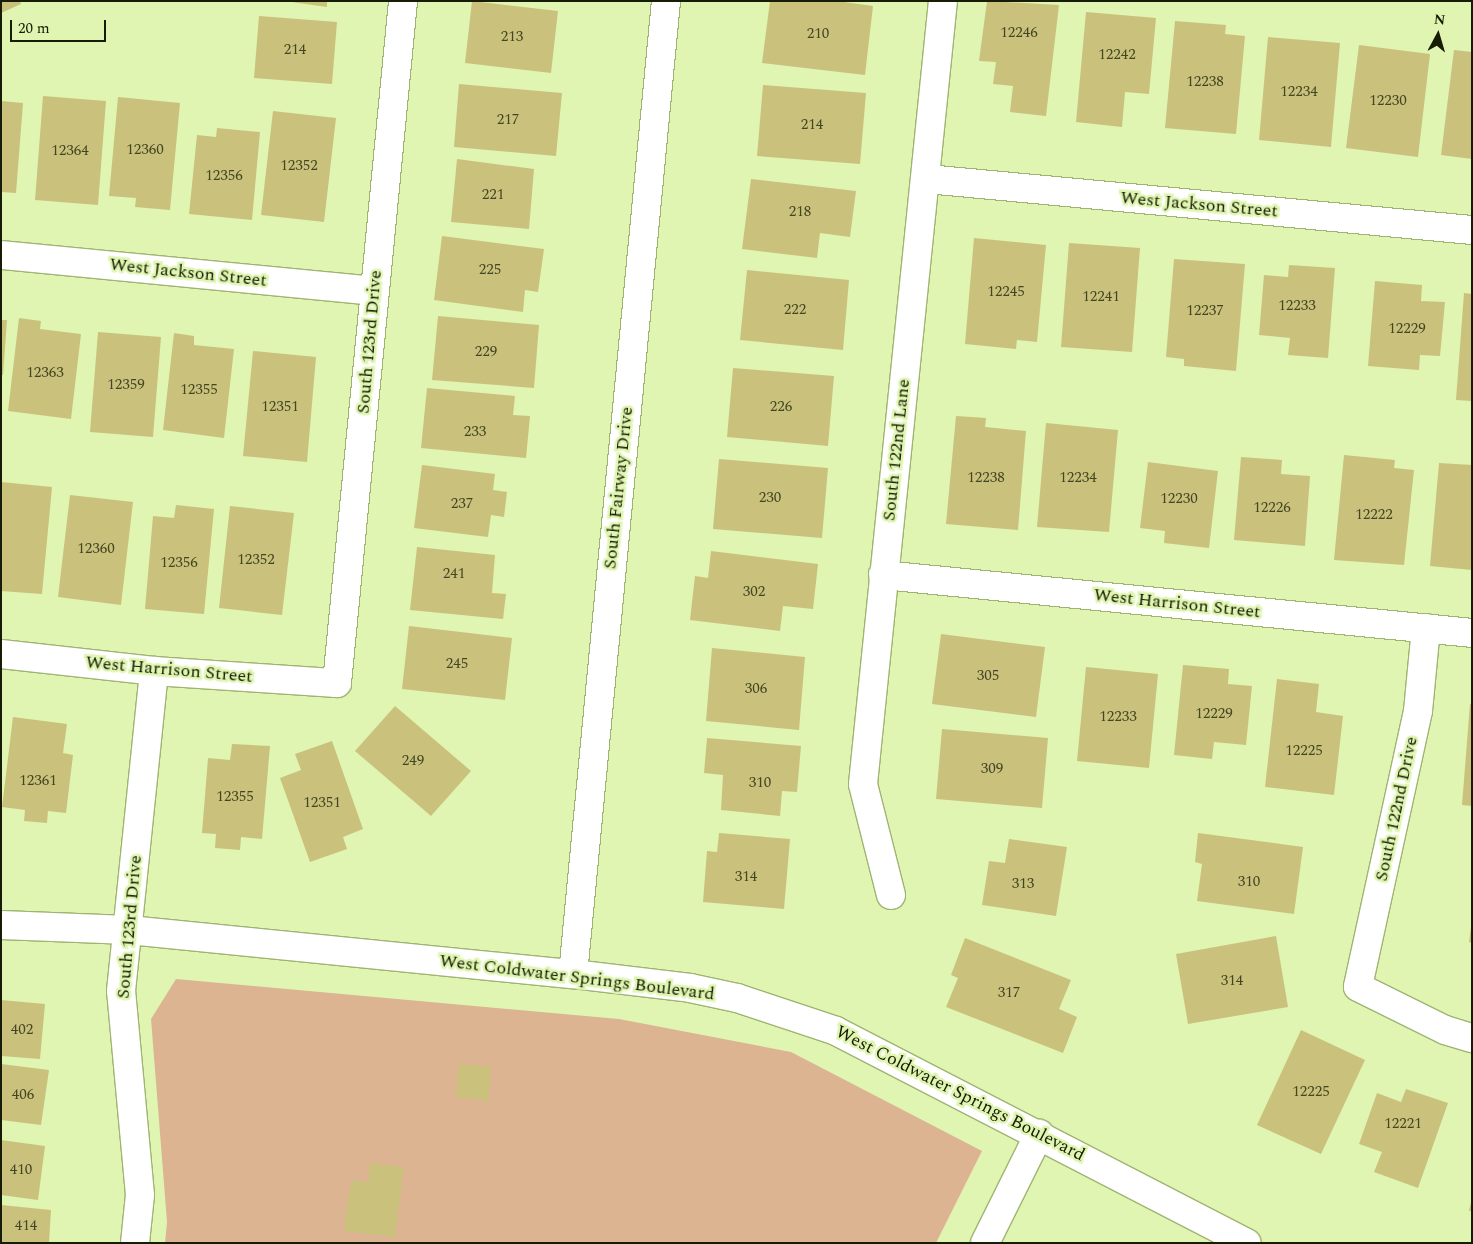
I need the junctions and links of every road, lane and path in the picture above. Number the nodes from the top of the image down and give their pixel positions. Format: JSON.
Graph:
{"nodes":[{"id":1,"x":403,"y":1,"type":"edge"},
{"id":2,"x":666,"y":1,"type":"edge"},
{"id":3,"x":943,"y":1,"type":"edge"},
{"id":4,"x":927,"y":179,"type":"junction"},
{"id":5,"x":1472,"y":230,"type":"edge"},
{"id":6,"x":1,"y":255,"type":"edge"},
{"id":7,"x":374,"y":291,"type":"junction"},
{"id":8,"x":883,"y":575,"type":"junction"},
{"id":9,"x":1426,"y":628,"type":"junction"},
{"id":10,"x":1472,"y":633,"type":"edge"},
{"id":11,"x":1,"y":654,"type":"edge"},
{"id":12,"x":154,"y":671,"type":"junction"},
{"id":13,"x":337,"y":683,"type":"joint"},
{"id":14,"x":891,"y":895,"type":"dead end"},
{"id":15,"x":1,"y":925,"type":"edge"},
{"id":16,"x":129,"y":930,"type":"junction"},
{"id":17,"x":572,"y":974,"type":"junction"},
{"id":18,"x":1472,"y":1038,"type":"edge"},
{"id":19,"x":1039,"y":1134,"type":"junction"},
{"id":20,"x":135,"y":1243,"type":"edge"},
{"id":21,"x":985,"y":1243,"type":"edge"},
{"id":22,"x":1247,"y":1243,"type":"edge"}],
"edges":[{"from":1,"to":7,"type":"street","name":"South 123rd Drive"},
{"from":2,"to":17,"type":"street","name":"South Fairway Drive"},
{"from":3,"to":4,"type":"street","name":"South 122nd Lane"},
{"from":4,"to":5,"type":"street","name":"West Jackson Street"},
{"from":4,"to":8,"type":"street","name":"South 122nd Lane"},
{"from":6,"to":7,"type":"street","name":"West Jackson Street"},
{"from":7,"to":13,"type":"street","name":"South 123rd Drive"},
{"from":8,"to":9,"type":"street","name":"West Harrison Street"},
{"from":8,"to":14,"type":"street","name":"South 122nd Lane"},
{"from":9,"to":10,"type":"street","name":"West Harrison Street"},
{"from":9,"to":18,"type":"street","name":"South 122nd Drive"},
{"from":11,"to":12,"type":"street","name":"West Harrison Street"},
{"from":12,"to":13,"type":"street","name":"West Harrison Street"},
{"from":12,"to":16,"type":"street","name":"South 123rd Drive"},
{"from":15,"to":16,"type":"street","name":"West Coldwater Springs Boulevard"},
{"from":16,"to":17,"type":"street","name":"West Coldwater Springs Boulevard"},
{"from":16,"to":20,"type":"street","name":"South 123rd Drive"},
{"from":17,"to":19,"type":"street","name":"West Coldwater Springs Boulevard"},
{"from":19,"to":21,"type":"street"},
{"from":19,"to":22,"type":"street","name":"West Coldwater Springs Boulevard"}]}
